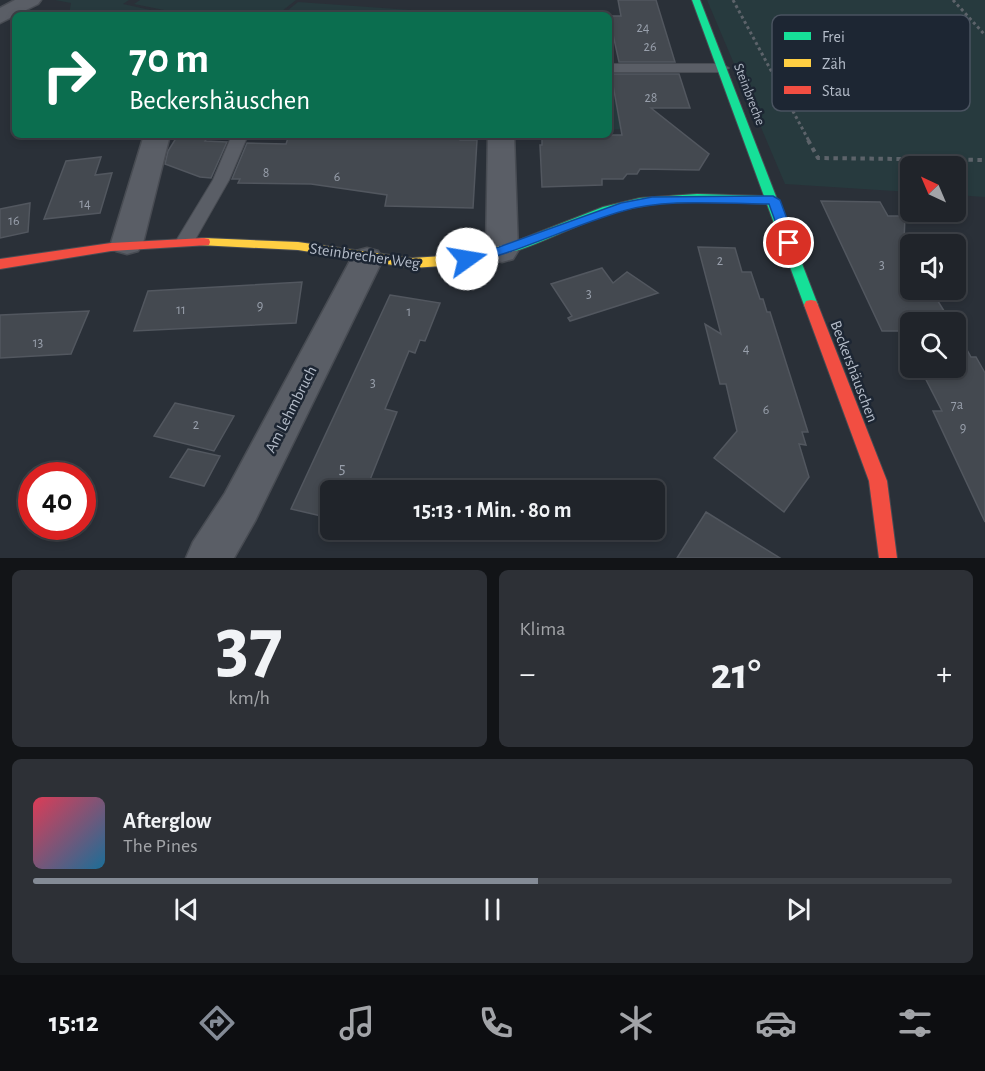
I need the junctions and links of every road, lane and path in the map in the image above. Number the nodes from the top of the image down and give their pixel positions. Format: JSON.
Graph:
{"nodes":[{"id":1,"x":31,"y":0,"type":"edge"},
{"id":2,"x":696,"y":0,"type":"edge"},
{"id":3,"x":732,"y":0,"type":"edge"},
{"id":4,"x":953,"y":0,"type":"edge"},
{"id":5,"x":967,"y":15,"type":"edge"},
{"id":6,"x":0,"y":17,"type":"edge"},
{"id":7,"x":970,"y":19,"type":"edge"},
{"id":8,"x":985,"y":35,"type":"edge"},
{"id":9,"x":612,"y":68,"type":"edge"},
{"id":10,"x":722,"y":68,"type":"junction"},
{"id":11,"x":772,"y":73,"type":"edge"},
{"id":12,"x":792,"y":111,"type":"edge"},
{"id":13,"x":157,"y":138,"type":"edge"},
{"id":14,"x":239,"y":138,"type":"edge"},
{"id":15,"x":501,"y":138,"type":"edge"},
{"id":16,"x":985,"y":160,"type":"edge"},
{"id":17,"x":773,"y":200,"type":"junction"},
{"id":18,"x":185,"y":242,"type":"junction"},
{"id":19,"x":128,"y":243,"type":"junction"},
{"id":20,"x":502,"y":251,"type":"junction"},
{"id":21,"x":367,"y":259,"type":"junction"},
{"id":22,"x":0,"y":264,"type":"edge"},
{"id":23,"x":209,"y":558,"type":"edge"},
{"id":24,"x":888,"y":558,"type":"edge"}],
"edges":[{"from":1,"to":6,"type":"street"},
{"from":2,"to":10,"type":"street","name":"Steinbreche"},
{"from":3,"to":11,"type":"path"},
{"from":4,"to":5,"type":"path"},
{"from":7,"to":8,"type":"path"},
{"from":9,"to":10,"type":"lane"},
{"from":10,"to":17,"type":"street","name":"Steinbreche"},
{"from":12,"to":16,"type":"path"},
{"from":13,"to":19,"type":"street"},
{"from":14,"to":18,"type":"lane"},
{"from":15,"to":20,"type":"street"},
{"from":17,"to":20,"type":"street","name":"Steinbrecher Weg"},
{"from":17,"to":24,"type":"street","name":"Beckershäuschen"},
{"from":18,"to":19,"type":"street","name":"Steinbrecher Weg"},
{"from":18,"to":21,"type":"street","name":"Steinbrecher Weg"},
{"from":19,"to":22,"type":"street","name":"Steinbrecher Weg"},
{"from":20,"to":21,"type":"street","name":"Steinbrecher Weg"},
{"from":21,"to":23,"type":"street","name":"Am Lehmbruch"}]}
